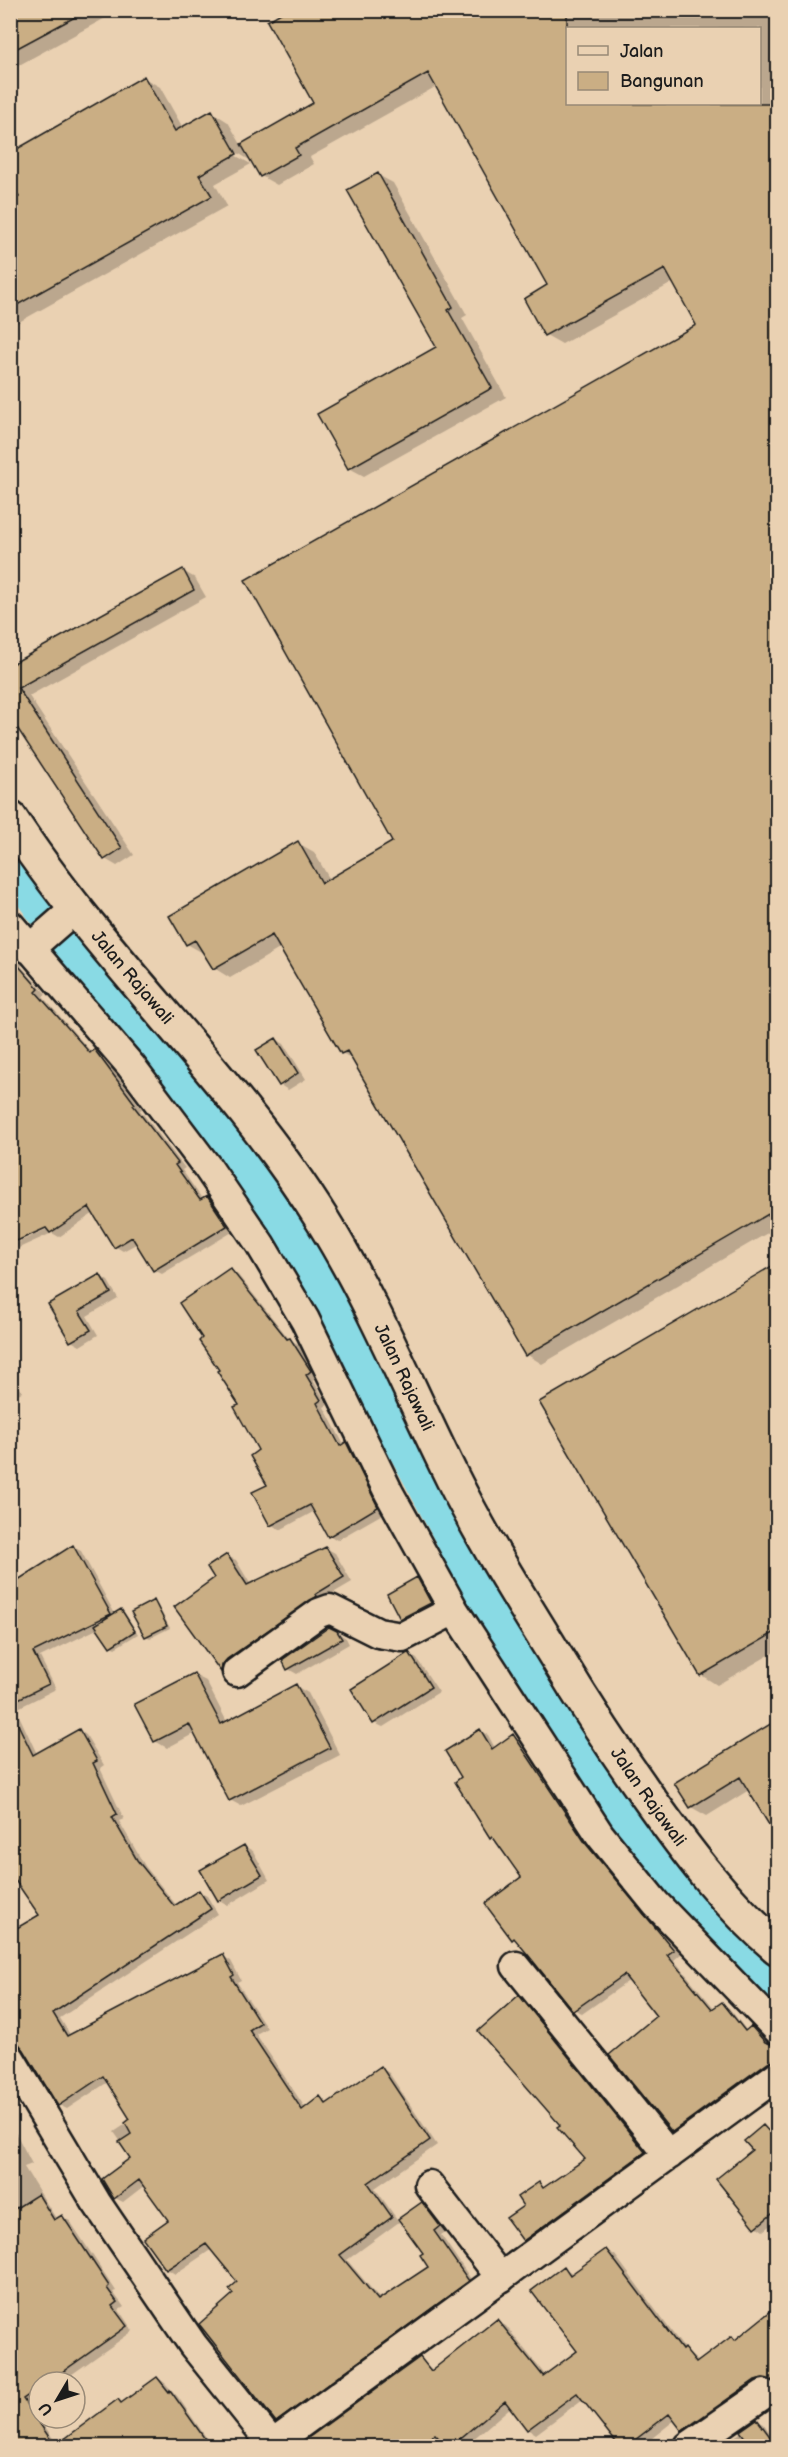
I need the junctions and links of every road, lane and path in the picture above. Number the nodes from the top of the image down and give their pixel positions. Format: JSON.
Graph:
{"nodes":[{"id":1,"x":10,"y":818,"type":"edge"},
{"id":2,"x":70,"y":913,"type":"junction"},
{"id":3,"x":10,"y":925,"type":"edge"},
{"id":4,"x":32,"y":946,"type":"junction"},
{"id":5,"x":454,"y":1610,"type":"junction"},
{"id":6,"x":237,"y":1672,"type":"dead end"},
{"id":7,"x":777,"y":1948,"type":"edge"},
{"id":8,"x":516,"y":1966,"type":"dead end"},
{"id":9,"x":777,"y":2030,"type":"edge"},
{"id":10,"x":10,"y":2058,"type":"edge"},
{"id":11,"x":777,"y":2075,"type":"edge"},
{"id":12,"x":669,"y":2155,"type":"junction"},
{"id":13,"x":429,"y":2185,"type":"dead end"},
{"id":14,"x":501,"y":2278,"type":"junction"},
{"id":15,"x":764,"y":2394,"type":"dead end"},
{"id":16,"x":272,"y":2446,"type":"edge"},
{"id":17,"x":689,"y":2446,"type":"edge"}],
"edges":[{"from":1,"to":2,"type":"street","name":"Jalan Rajawali"},
{"from":2,"to":4,"type":"street"},
{"from":2,"to":7,"type":"street","name":"Jalan Rajawali"},
{"from":3,"to":4,"type":"street"},
{"from":4,"to":5,"type":"street"},
{"from":5,"to":6,"type":"street"},
{"from":5,"to":9,"type":"street"},
{"from":8,"to":12,"type":"street"},
{"from":10,"to":16,"type":"street"},
{"from":11,"to":12,"type":"street"},
{"from":12,"to":14,"type":"street"},
{"from":13,"to":14,"type":"street"},
{"from":14,"to":16,"type":"street"},
{"from":15,"to":17,"type":"street"}]}
